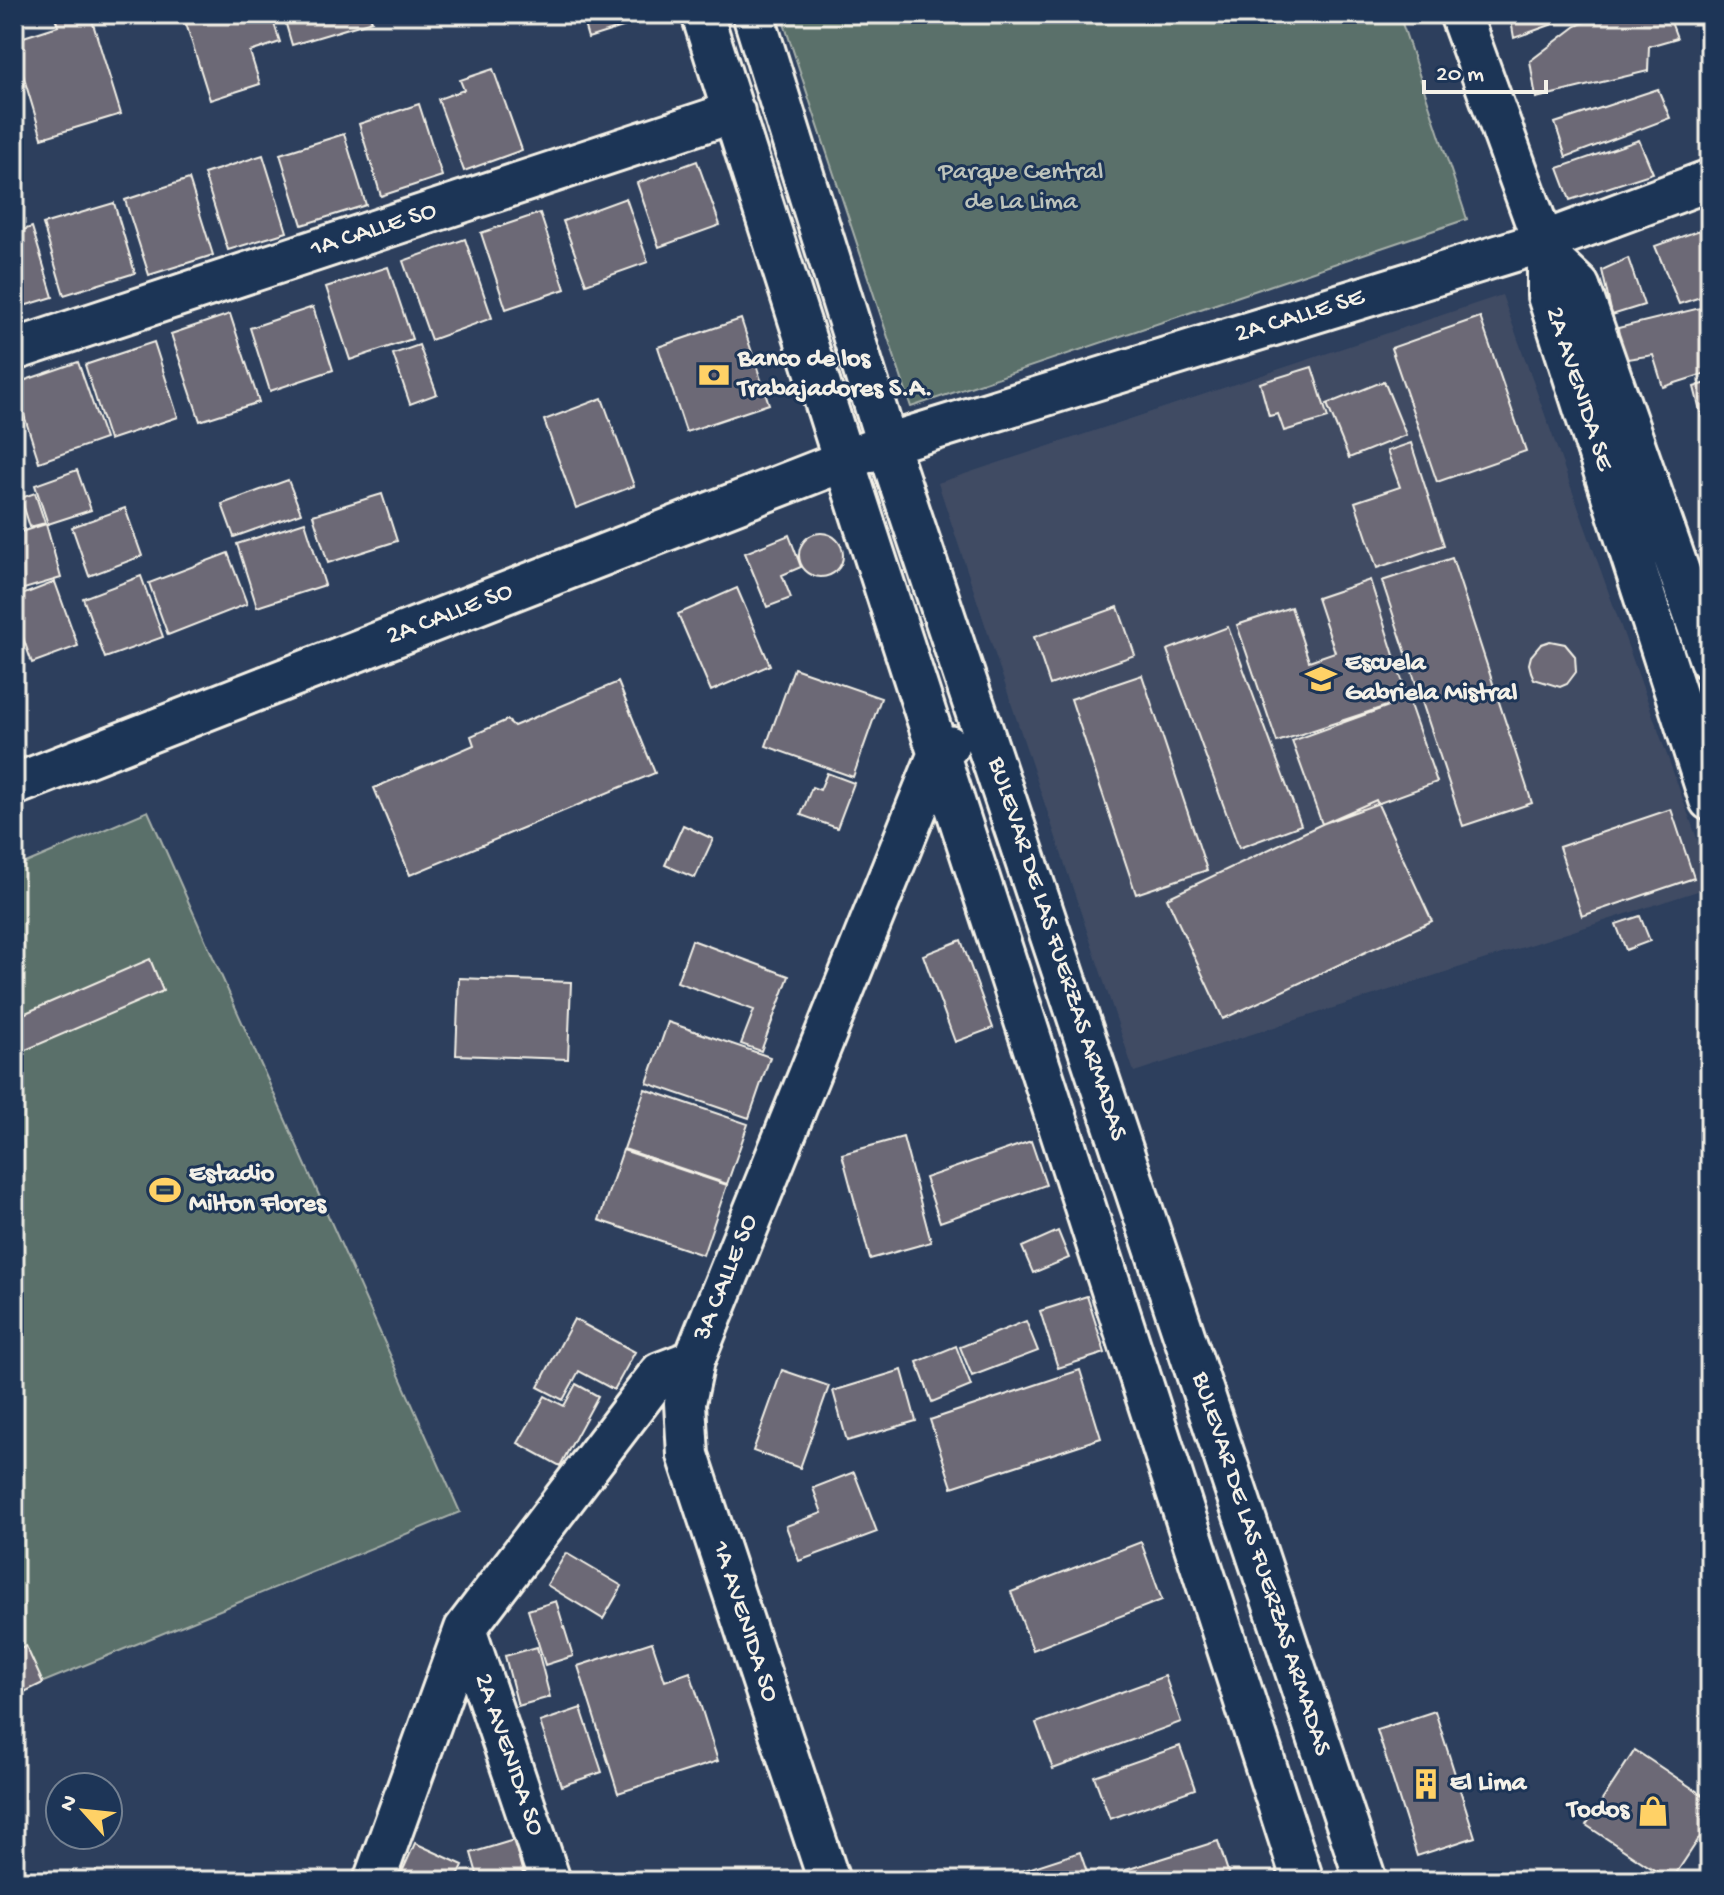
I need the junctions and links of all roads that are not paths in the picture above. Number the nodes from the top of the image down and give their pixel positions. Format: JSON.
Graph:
{"nodes":[{"id":1,"x":702,"y":14,"type":"edge"},
{"id":2,"x":753,"y":14,"type":"edge"},
{"id":3,"x":1460,"y":14,"type":"edge"},
{"id":4,"x":734,"y":112,"type":"junction"},
{"id":5,"x":1710,"y":180,"type":"edge"},
{"id":6,"x":1546,"y":249,"type":"junction"},
{"id":7,"x":14,"y":350,"type":"edge"},
{"id":8,"x":887,"y":444,"type":"junction"},
{"id":9,"x":844,"y":461,"type":"junction"},
{"id":10,"x":1710,"y":660,"type":"edge"},
{"id":11,"x":980,"y":721,"type":"junction"},
{"id":12,"x":939,"y":753,"type":"junction"},
{"id":13,"x":16,"y":776,"type":"edge"},
{"id":14,"x":1710,"y":800,"type":"edge"},
{"id":15,"x":694,"y":1360,"type":"junction"},
{"id":16,"x":465,"y":1629,"type":"junction"},
{"id":17,"x":374,"y":1881,"type":"edge"},
{"id":18,"x":550,"y":1881,"type":"edge"},
{"id":19,"x":829,"y":1881,"type":"edge"},
{"id":20,"x":1303,"y":1881,"type":"edge"},
{"id":21,"x":1366,"y":1881,"type":"edge"}],
"edges":[{"from":1,"to":4,"type":"street","name":"BULEVAR DE LAS FUERZAS ARMADAS"},
{"from":2,"to":8,"type":"street","name":"BULEVAR DE LAS FUERZAS ARMADAS"},
{"from":3,"to":6,"type":"street","name":"2A AVENIDA SE"},
{"from":4,"to":7,"type":"street","name":"1A CALLE SO"},
{"from":4,"to":9,"type":"street","name":"BULEVAR DE LAS FUERZAS ARMADAS"},
{"from":5,"to":6,"type":"street","name":"2A CALLE SE"},
{"from":6,"to":8,"type":"street","name":"2A CALLE SE"},
{"from":6,"to":10,"type":"street","name":"2A AVENIDA SE"},
{"from":6,"to":14,"type":"street","name":"2A AVENIDA SE"},
{"from":8,"to":9,"type":"street","name":"2A CALLE SO"},
{"from":8,"to":11,"type":"street","name":"BULEVAR DE LAS FUERZAS ARMADAS"},
{"from":9,"to":12,"type":"street","name":"BULEVAR DE LAS FUERZAS ARMADAS"},
{"from":9,"to":13,"type":"street","name":"2A CALLE SO"},
{"from":11,"to":12,"type":"street"},
{"from":11,"to":21,"type":"street","name":"BULEVAR DE LAS FUERZAS ARMADAS"},
{"from":12,"to":15,"type":"street","name":"3A CALLE SO"},
{"from":12,"to":20,"type":"street","name":"BULEVAR DE LAS FUERZAS ARMADAS"},
{"from":15,"to":16,"type":"street","name":"3A CALLE SO"},
{"from":15,"to":19,"type":"street","name":"1A AVENIDA SO"},
{"from":16,"to":17,"type":"street","name":"3A CALLE SO"},
{"from":16,"to":18,"type":"street","name":"2A AVENIDA SO"}]}
